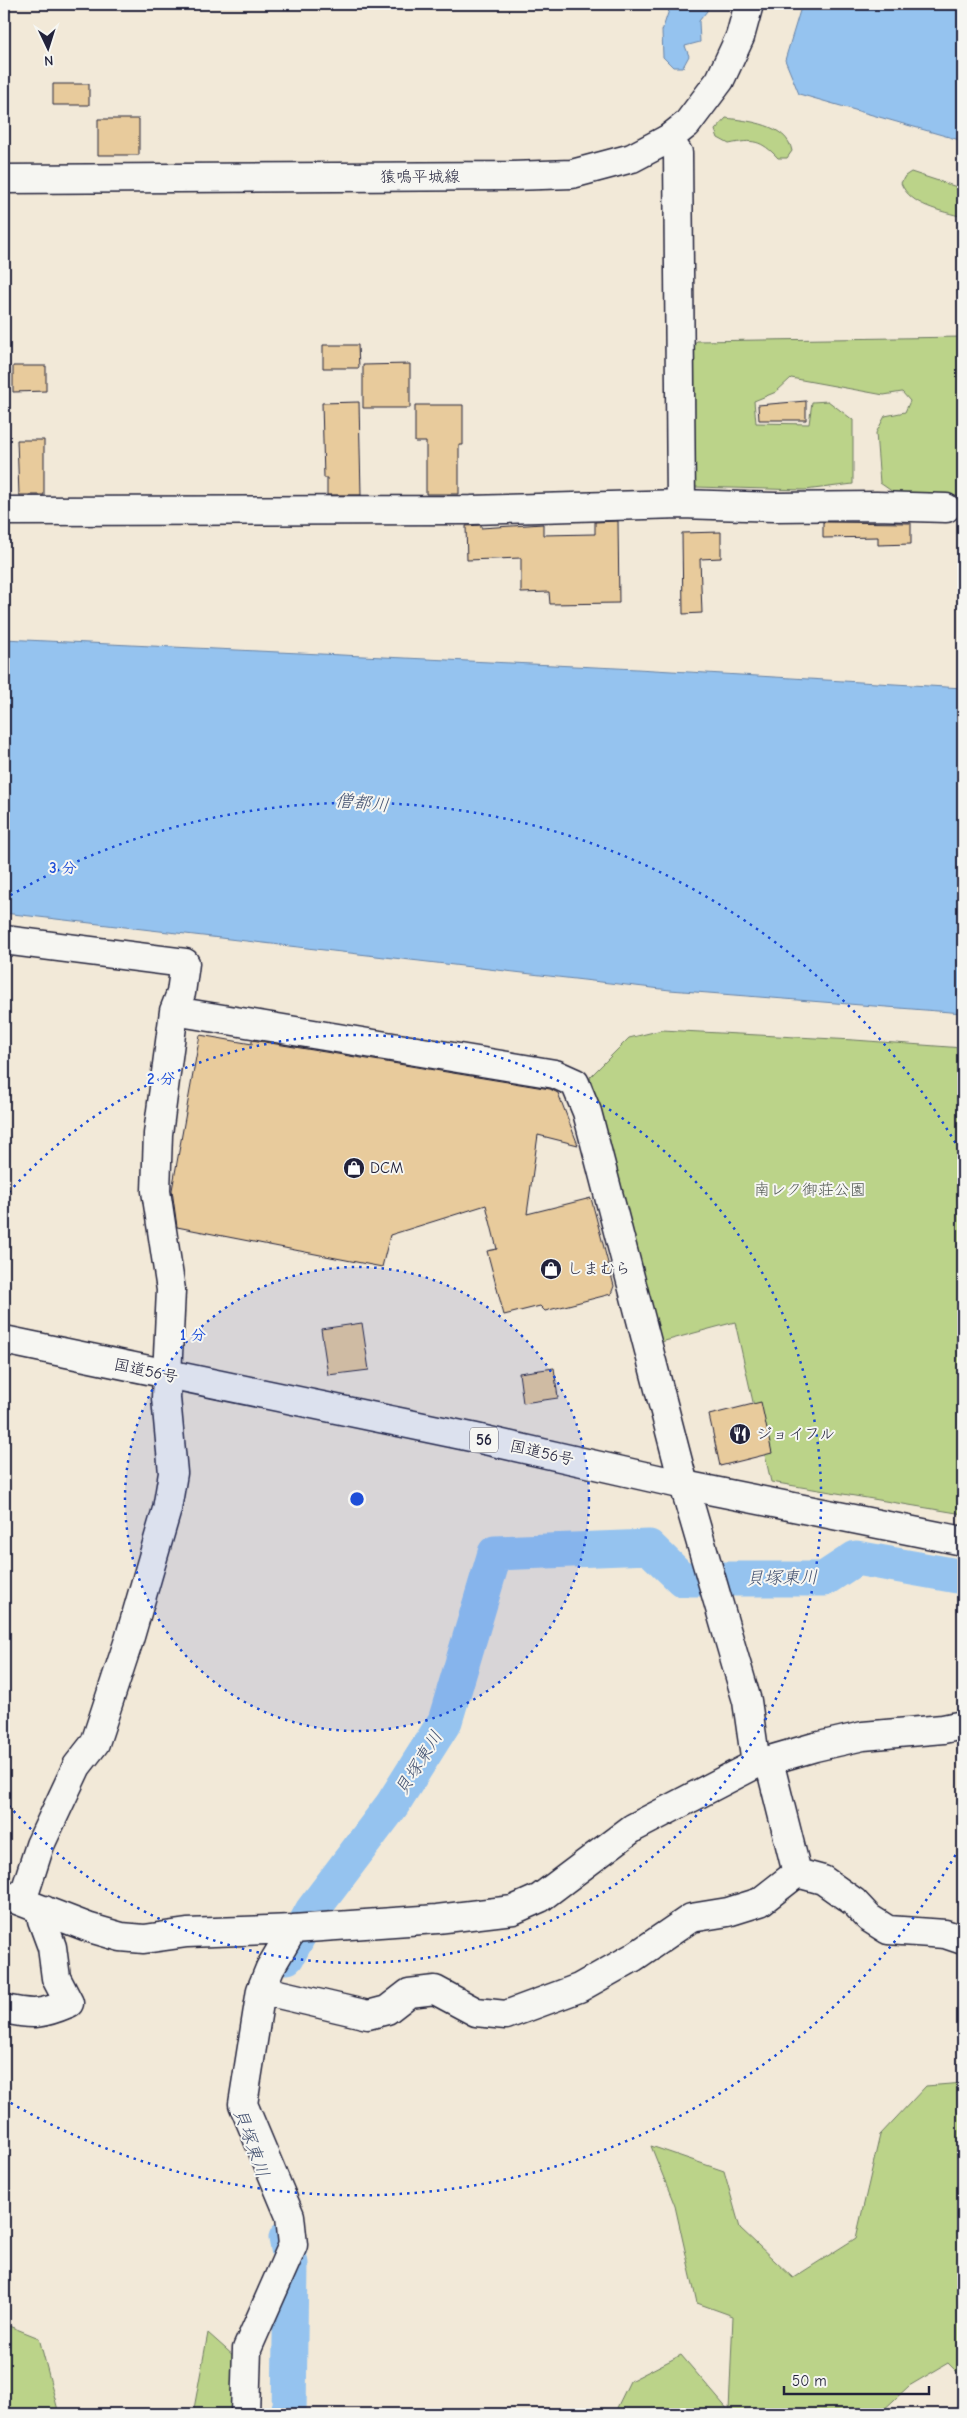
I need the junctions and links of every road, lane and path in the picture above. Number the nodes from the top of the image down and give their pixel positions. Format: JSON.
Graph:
{"nodes":[{"id":1,"x":749,"y":4,"type":"edge"},
{"id":2,"x":668,"y":139,"type":"junction"},
{"id":3,"x":4,"y":179,"type":"edge"},
{"id":4,"x":681,"y":504,"type":"junction"},
{"id":5,"x":946,"y":508,"type":"dead end"},
{"id":6,"x":4,"y":511,"type":"edge"},
{"id":7,"x":4,"y":940,"type":"edge"},
{"id":8,"x":174,"y":1011,"type":"junction"},
{"id":9,"x":4,"y":1340,"type":"edge"},
{"id":10,"x":167,"y":1375,"type":"junction"},
{"id":11,"x":684,"y":1485,"type":"junction"},
{"id":12,"x":963,"y":1541,"type":"edge"},
{"id":13,"x":963,"y":1725,"type":"edge"},
{"id":14,"x":763,"y":1763,"type":"junction"},
{"id":15,"x":797,"y":1873,"type":"junction"},
{"id":16,"x":23,"y":1902,"type":"edge"},
{"id":17,"x":293,"y":1929,"type":"junction"},
{"id":18,"x":963,"y":1940,"type":"edge"},
{"id":19,"x":262,"y":1990,"type":"junction"},
{"id":20,"x":4,"y":2009,"type":"edge"},
{"id":21,"x":245,"y":2414,"type":"edge"}],
"edges":[{"from":1,"to":2,"type":"main road","name":"猿鳴平城線"},
{"from":2,"to":3,"type":"main road","name":"猿鳴平城線"},
{"from":2,"to":4,"type":"main road"},
{"from":4,"to":5,"type":"main road"},
{"from":4,"to":6,"type":"main road"},
{"from":7,"to":8,"type":"main road"},
{"from":8,"to":10,"type":"main road"},
{"from":8,"to":11,"type":"main road"},
{"from":9,"to":10,"type":"main road","name":"国道56号","number":"56"},
{"from":10,"to":11,"type":"main road","name":"国道56号","number":"56"},
{"from":10,"to":16,"type":"main road"},
{"from":11,"to":12,"type":"main road","name":"国道56号","number":"56"},
{"from":11,"to":14,"type":"main road"},
{"from":13,"to":14,"type":"main road"},
{"from":14,"to":15,"type":"main road"},
{"from":14,"to":17,"type":"main road"},
{"from":15,"to":18,"type":"main road"},
{"from":15,"to":19,"type":"main road"},
{"from":16,"to":17,"type":"main road"},
{"from":16,"to":20,"type":"main road"},
{"from":17,"to":19,"type":"main road"},
{"from":19,"to":21,"type":"main road"}]}
